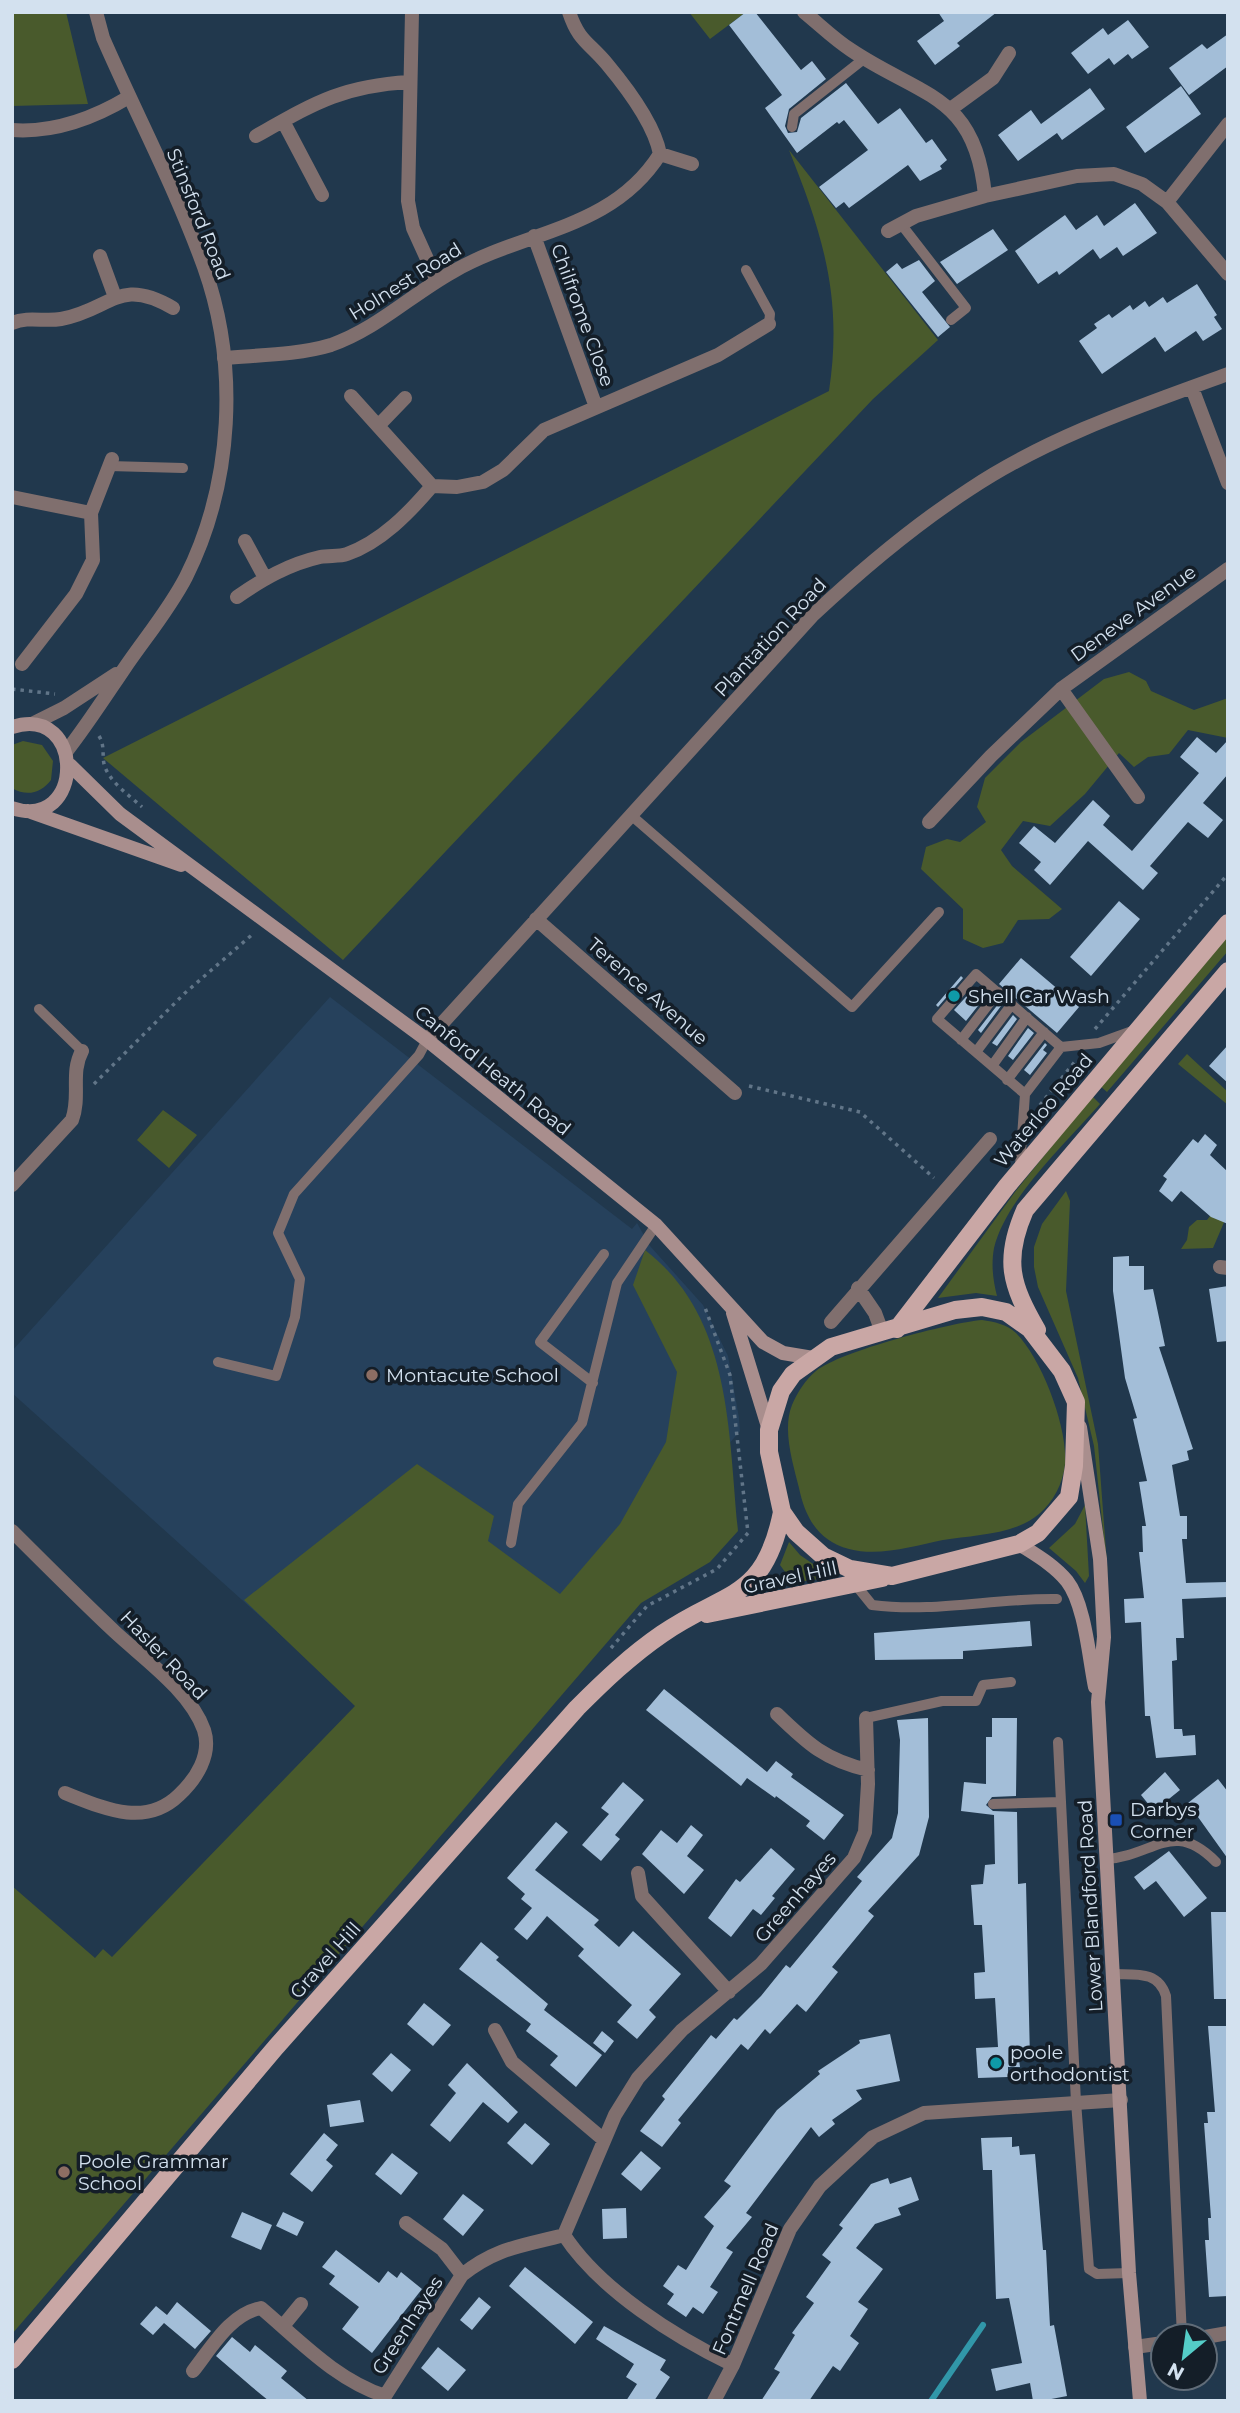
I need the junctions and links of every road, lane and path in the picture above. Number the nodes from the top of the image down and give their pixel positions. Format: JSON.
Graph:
{"nodes":[{"id":1,"x":96,"y":12,"type":"edge"},
{"id":2,"x":412,"y":12,"type":"edge"},
{"id":3,"x":569,"y":12,"type":"edge"},
{"id":4,"x":804,"y":12,"type":"edge"},
{"id":5,"x":1009,"y":53,"type":"dead end"},
{"id":6,"x":865,"y":58,"type":"junction"},
{"id":7,"x":409,"y":82,"type":"junction"},
{"id":8,"x":129,"y":97,"type":"junction"},
{"id":9,"x":952,"y":108,"type":"junction"},
{"id":10,"x":283,"y":121,"type":"junction"},
{"id":11,"x":1228,"y":124,"type":"edge"},
{"id":12,"x":792,"y":127,"type":"dead end"},
{"id":13,"x":12,"y":130,"type":"edge"},
{"id":14,"x":256,"y":136,"type":"dead end"},
{"id":15,"x":660,"y":154,"type":"junction"},
{"id":16,"x":692,"y":164,"type":"dead end"},
{"id":17,"x":322,"y":195,"type":"dead end"},
{"id":18,"x":985,"y":196,"type":"junction"},
{"id":19,"x":1167,"y":202,"type":"junction"},
{"id":20,"x":895,"y":228,"type":"joint"},
{"id":21,"x":534,"y":236,"type":"junction"},
{"id":22,"x":100,"y":256,"type":"dead end"},
{"id":23,"x":746,"y":270,"type":"dead end"},
{"id":24,"x":1228,"y":274,"type":"edge"},
{"id":25,"x":437,"y":281,"type":"junction"},
{"id":26,"x":115,"y":297,"type":"junction"},
{"id":27,"x":173,"y":308,"type":"dead end"},
{"id":28,"x":951,"y":320,"type":"dead end"},
{"id":29,"x":12,"y":323,"type":"edge"},
{"id":30,"x":769,"y":324,"type":"joint"},
{"id":31,"x":224,"y":358,"type":"junction"},
{"id":32,"x":1228,"y":374,"type":"edge"},
{"id":33,"x":1192,"y":388,"type":"junction"},
{"id":34,"x":351,"y":396,"type":"dead end"},
{"id":35,"x":405,"y":398,"type":"dead end"},
{"id":36,"x":596,"y":407,"type":"junction"},
{"id":37,"x":378,"y":426,"type":"junction"},
{"id":38,"x":110,"y":463,"type":"joint"},
{"id":39,"x":183,"y":468,"type":"dead end"},
{"id":40,"x":1228,"y":484,"type":"edge"},
{"id":41,"x":432,"y":486,"type":"junction"},
{"id":42,"x":12,"y":497,"type":"edge"},
{"id":43,"x":91,"y":513,"type":"junction"},
{"id":44,"x":245,"y":541,"type":"dead end"},
{"id":45,"x":1228,"y":569,"type":"edge"},
{"id":46,"x":265,"y":578,"type":"junction"},
{"id":47,"x":237,"y":597,"type":"dead end"},
{"id":48,"x":22,"y":664,"type":"dead end"},
{"id":49,"x":125,"y":667,"type":"junction"},
{"id":50,"x":1061,"y":689,"type":"junction"},
{"id":51,"x":19,"y":724,"type":"edge"},
{"id":52,"x":68,"y":758,"type":"junction"},
{"id":53,"x":1138,"y":797,"type":"dead end"},
{"id":54,"x":18,"y":810,"type":"edge"},
{"id":55,"x":632,"y":816,"type":"junction"},
{"id":56,"x":929,"y":822,"type":"dead end"},
{"id":57,"x":1228,"y":873,"type":"edge"},
{"id":58,"x":214,"y":880,"type":"junction"},
{"id":59,"x":939,"y":912,"type":"dead end"},
{"id":60,"x":536,"y":919,"type":"junction"},
{"id":61,"x":268,"y":921,"type":"junction"},
{"id":62,"x":1228,"y":923,"type":"edge"},
{"id":63,"x":1228,"y":971,"type":"edge"},
{"id":64,"x":998,"y":992,"type":"junction"},
{"id":65,"x":1012,"y":1004,"type":"junction"},
{"id":66,"x":39,"y":1009,"type":"dead end"},
{"id":67,"x":1027,"y":1017,"type":"junction"},
{"id":68,"x":1139,"y":1029,"type":"junction"},
{"id":69,"x":1044,"y":1032,"type":"junction"},
{"id":70,"x":427,"y":1040,"type":"junction"},
{"id":71,"x":961,"y":1040,"type":"junction"},
{"id":72,"x":1083,"y":1044,"type":"junction"},
{"id":73,"x":1061,"y":1047,"type":"junction"},
{"id":74,"x":82,"y":1051,"type":"joint"},
{"id":75,"x":976,"y":1052,"type":"junction"},
{"id":76,"x":992,"y":1066,"type":"junction"},
{"id":77,"x":1007,"y":1080,"type":"junction"},
{"id":78,"x":735,"y":1093,"type":"joint"},
{"id":79,"x":1025,"y":1094,"type":"junction"},
{"id":80,"x":77,"y":1108,"type":"junction"},
{"id":81,"x":1022,"y":1127,"type":"junction"},
{"id":82,"x":990,"y":1139,"type":"dead end"},
{"id":83,"x":1020,"y":1170,"type":"junction"},
{"id":84,"x":14,"y":1180,"type":"edge"},
{"id":85,"x":946,"y":1188,"type":"junction"},
{"id":86,"x":656,"y":1225,"type":"junction"},
{"id":87,"x":604,"y":1254,"type":"dead end"},
{"id":88,"x":858,"y":1287,"type":"junction"},
{"id":89,"x":702,"y":1302,"type":"dead end"},
{"id":90,"x":732,"y":1308,"type":"junction"},
{"id":91,"x":831,"y":1322,"type":"dead end"},
{"id":92,"x":890,"y":1331,"type":"junction"},
{"id":93,"x":1049,"y":1352,"type":"junction"},
{"id":94,"x":813,"y":1358,"type":"junction"},
{"id":95,"x":218,"y":1362,"type":"dead end"},
{"id":96,"x":730,"y":1375,"type":"dead end"},
{"id":97,"x":593,"y":1384,"type":"junction"},
{"id":98,"x":1076,"y":1402,"type":"junction"},
{"id":99,"x":769,"y":1430,"type":"junction"},
{"id":100,"x":782,"y":1512,"type":"junction"},
{"id":101,"x":12,"y":1531,"type":"edge"},
{"id":102,"x":511,"y":1543,"type":"dead end"},
{"id":103,"x":1019,"y":1544,"type":"junction"},
{"id":104,"x":892,"y":1576,"type":"junction"},
{"id":105,"x":855,"y":1584,"type":"junction"},
{"id":106,"x":1057,"y":1599,"type":"dead end"},
{"id":107,"x":695,"y":1616,"type":"junction"},
{"id":108,"x":1011,"y":1682,"type":"dead end"},
{"id":109,"x":1098,"y":1702,"type":"junction"},
{"id":110,"x":777,"y":1714,"type":"dead end"},
{"id":111,"x":866,"y":1718,"type":"joint"},
{"id":112,"x":1058,"y":1742,"type":"dead end"},
{"id":113,"x":868,"y":1770,"type":"junction"},
{"id":114,"x":65,"y":1793,"type":"dead end"},
{"id":115,"x":1061,"y":1802,"type":"junction"},
{"id":116,"x":992,"y":1804,"type":"dead end"},
{"id":117,"x":1106,"y":1859,"type":"junction"},
{"id":118,"x":1216,"y":1862,"type":"dead end"},
{"id":119,"x":638,"y":1873,"type":"dead end"},
{"id":120,"x":1113,"y":1974,"type":"junction"},
{"id":121,"x":729,"y":1992,"type":"junction"},
{"id":122,"x":495,"y":2030,"type":"dead end"},
{"id":123,"x":1121,"y":2100,"type":"junction"},
{"id":124,"x":1076,"y":2102,"type":"junction"},
{"id":125,"x":604,"y":2140,"type":"junction"},
{"id":126,"x":406,"y":2223,"type":"dead end"},
{"id":127,"x":564,"y":2235,"type":"junction"},
{"id":128,"x":1129,"y":2273,"type":"junction"},
{"id":129,"x":462,"y":2275,"type":"junction"},
{"id":130,"x":301,"y":2304,"type":"dead end"},
{"id":131,"x":1181,"y":2322,"type":"edge"},
{"id":132,"x":283,"y":2326,"type":"junction"},
{"id":133,"x":1149,"y":2345,"type":"edge"},
{"id":134,"x":1136,"y":2347,"type":"junction"},
{"id":135,"x":12,"y":2360,"type":"edge"},
{"id":136,"x":733,"y":2365,"type":"junction"},
{"id":137,"x":193,"y":2371,"type":"dead end"},
{"id":138,"x":389,"y":2398,"type":"edge"},
{"id":139,"x":714,"y":2401,"type":"edge"},
{"id":140,"x":1140,"y":2401,"type":"edge"}],
"edges":[{"from":1,"to":8,"type":"street","name":"Stinsford Road"},
{"from":2,"to":7,"type":"street"},
{"from":3,"to":15,"type":"street"},
{"from":4,"to":6,"type":"street"},
{"from":5,"to":9,"type":"street"},
{"from":6,"to":9,"type":"street"},
{"from":6,"to":12,"type":"lane"},
{"from":7,"to":10,"type":"street"},
{"from":7,"to":25,"type":"street"},
{"from":8,"to":13,"type":"street"},
{"from":8,"to":31,"type":"street","name":"Stinsford Road"},
{"from":9,"to":18,"type":"street"},
{"from":10,"to":14,"type":"street"},
{"from":10,"to":17,"type":"street"},
{"from":11,"to":19,"type":"street"},
{"from":15,"to":16,"type":"street"},
{"from":15,"to":21,"type":"street","name":"Holnest Road"},
{"from":18,"to":19,"type":"street"},
{"from":18,"to":20,"type":"street"},
{"from":19,"to":24,"type":"street"},
{"from":20,"to":28,"type":"lane"},
{"from":21,"to":25,"type":"street","name":"Holnest Road"},
{"from":21,"to":36,"type":"street","name":"Chilfrome Close"},
{"from":22,"to":26,"type":"street"},
{"from":23,"to":30,"type":"lane"},
{"from":25,"to":31,"type":"street","name":"Holnest Road"},
{"from":26,"to":27,"type":"street"},
{"from":26,"to":29,"type":"street"},
{"from":30,"to":36,"type":"street","name":"Chilfrome Close"},
{"from":31,"to":49,"type":"street","name":"Stinsford Road"},
{"from":32,"to":33,"type":"street","name":"Plantation Road"},
{"from":33,"to":40,"type":"street"},
{"from":33,"to":55,"type":"street","name":"Plantation Road"},
{"from":34,"to":37,"type":"street"},
{"from":35,"to":37,"type":"street"},
{"from":36,"to":41,"type":"street","name":"Chilfrome Close"},
{"from":37,"to":41,"type":"street"},
{"from":38,"to":39,"type":"lane"},
{"from":38,"to":43,"type":"street"},
{"from":41,"to":46,"type":"street"},
{"from":42,"to":43,"type":"street"},
{"from":43,"to":48,"type":"street"},
{"from":44,"to":46,"type":"street"},
{"from":45,"to":50,"type":"street","name":"Deneve Avenue"},
{"from":46,"to":47,"type":"street"},
{"from":49,"to":51,"type":"street","name":"Stinsford Road"},
{"from":49,"to":52,"type":"street","name":"Stinsford Road"},
{"from":50,"to":53,"type":"street","name":"Deneve Avenue"},
{"from":50,"to":56,"type":"street","name":"Deneve Avenue"},
{"from":51,"to":52,"type":"main road","name":"Canford Heath Road"},
{"from":52,"to":54,"type":"main road"},
{"from":52,"to":58,"type":"main road","name":"Canford Heath Road"},
{"from":54,"to":58,"type":"main road","name":"Canford Heath Road"},
{"from":55,"to":59,"type":"lane"},
{"from":55,"to":60,"type":"street","name":"Plantation Road"},
{"from":57,"to":72,"type":"path"},
{"from":58,"to":61,"type":"main road","name":"Canford Heath Road"},
{"from":60,"to":70,"type":"street","name":"Plantation Road"},
{"from":60,"to":78,"type":"street","name":"Terence Avenue"},
{"from":61,"to":70,"type":"main road","name":"Canford Heath Road"},
{"from":61,"to":80,"type":"path"},
{"from":62,"to":68,"type":"main road","name":"Waterloo Road"},
{"from":63,"to":93,"type":"main road"},
{"from":64,"to":65,"type":"lane"},
{"from":64,"to":71,"type":"lane"},
{"from":64,"to":71,"type":"lane"},
{"from":65,"to":67,"type":"lane"},
{"from":65,"to":75,"type":"lane"},
{"from":66,"to":74,"type":"lane"},
{"from":67,"to":69,"type":"lane"},
{"from":67,"to":76,"type":"lane"},
{"from":68,"to":72,"type":"lane"},
{"from":68,"to":83,"type":"main road","name":"Waterloo Road"},
{"from":69,"to":73,"type":"lane"},
{"from":69,"to":77,"type":"lane"},
{"from":70,"to":86,"type":"main road","name":"Canford Heath Road"},
{"from":70,"to":95,"type":"lane"},
{"from":71,"to":75,"type":"lane"},
{"from":72,"to":73,"type":"lane"},
{"from":72,"to":81,"type":"path"},
{"from":73,"to":79,"type":"lane"},
{"from":74,"to":80,"type":"street"},
{"from":75,"to":76,"type":"lane"},
{"from":76,"to":77,"type":"lane"},
{"from":77,"to":79,"type":"lane"},
{"from":78,"to":85,"type":"path"},
{"from":79,"to":81,"type":"lane"},
{"from":80,"to":84,"type":"street"},
{"from":81,"to":83,"type":"lane"},
{"from":82,"to":85,"type":"street","name":"Waterloo Road"},
{"from":83,"to":92,"type":"main road","name":"Waterloo Road"},
{"from":85,"to":88,"type":"street","name":"Waterloo Road"},
{"from":86,"to":90,"type":"main road","name":"Canford Heath Road"},
{"from":86,"to":97,"type":"lane"},
{"from":87,"to":97,"type":"lane"},
{"from":88,"to":91,"type":"street","name":"Waterloo Road"},
{"from":88,"to":92,"type":"street"},
{"from":89,"to":96,"type":"path"},
{"from":90,"to":94,"type":"main road","name":"Canford Heath Road"},
{"from":90,"to":99,"type":"main road","name":"Canford Heath Road"},
{"from":92,"to":93,"type":"main road"},
{"from":92,"to":94,"type":"main road"},
{"from":93,"to":98,"type":"main road"},
{"from":94,"to":99,"type":"main road"},
{"from":97,"to":102,"type":"lane"},
{"from":98,"to":103,"type":"main road"},
{"from":98,"to":109,"type":"main road","name":"Lower Blandford Road"},
{"from":99,"to":100,"type":"main road"},
{"from":100,"to":104,"type":"main road"},
{"from":100,"to":107,"type":"main road","name":"Gravel Hill"},
{"from":101,"to":114,"type":"street","name":"Hasler Road"},
{"from":103,"to":104,"type":"main road","name":"Gravel Hill"},
{"from":103,"to":109,"type":"main road","name":"Lower Blandford Road"},
{"from":104,"to":105,"type":"main road","name":"Gravel Hill"},
{"from":105,"to":106,"type":"lane"},
{"from":105,"to":107,"type":"main road","name":"Gravel Hill"},
{"from":107,"to":135,"type":"main road","name":"Gravel Hill"},
{"from":108,"to":111,"type":"lane"},
{"from":109,"to":117,"type":"main road","name":"Lower Blandford Road"},
{"from":110,"to":113,"type":"street"},
{"from":111,"to":113,"type":"street","name":"Greenhayes"},
{"from":112,"to":115,"type":"lane"},
{"from":113,"to":121,"type":"street","name":"Greenhayes"},
{"from":115,"to":116,"type":"lane"},
{"from":115,"to":124,"type":"lane"},
{"from":117,"to":118,"type":"lane"},
{"from":117,"to":120,"type":"main road","name":"Lower Blandford Road"},
{"from":119,"to":121,"type":"street"},
{"from":120,"to":123,"type":"main road","name":"Lower Blandford Road"},
{"from":120,"to":131,"type":"lane"},
{"from":121,"to":125,"type":"street","name":"Greenhayes"},
{"from":122,"to":125,"type":"street"},
{"from":123,"to":124,"type":"street","name":"Fontmell Road"},
{"from":123,"to":128,"type":"main road","name":"Lower Blandford Road"},
{"from":124,"to":128,"type":"lane"},
{"from":124,"to":136,"type":"street","name":"Fontmell Road"},
{"from":125,"to":127,"type":"street","name":"Greenhayes"},
{"from":126,"to":129,"type":"street","name":"Greenhayes"},
{"from":127,"to":129,"type":"street","name":"Greenhayes"},
{"from":127,"to":136,"type":"street"},
{"from":128,"to":134,"type":"main road","name":"Lower Blandford Road"},
{"from":129,"to":138,"type":"street","name":"Greenhayes"},
{"from":130,"to":132,"type":"street"},
{"from":132,"to":137,"type":"street","name":"Greenhayes"},
{"from":132,"to":138,"type":"street","name":"Greenhayes"},
{"from":133,"to":134,"type":"street"},
{"from":134,"to":140,"type":"main road","name":"Lower Blandford Road"},
{"from":136,"to":139,"type":"street","name":"Fontmell Road"}]}
